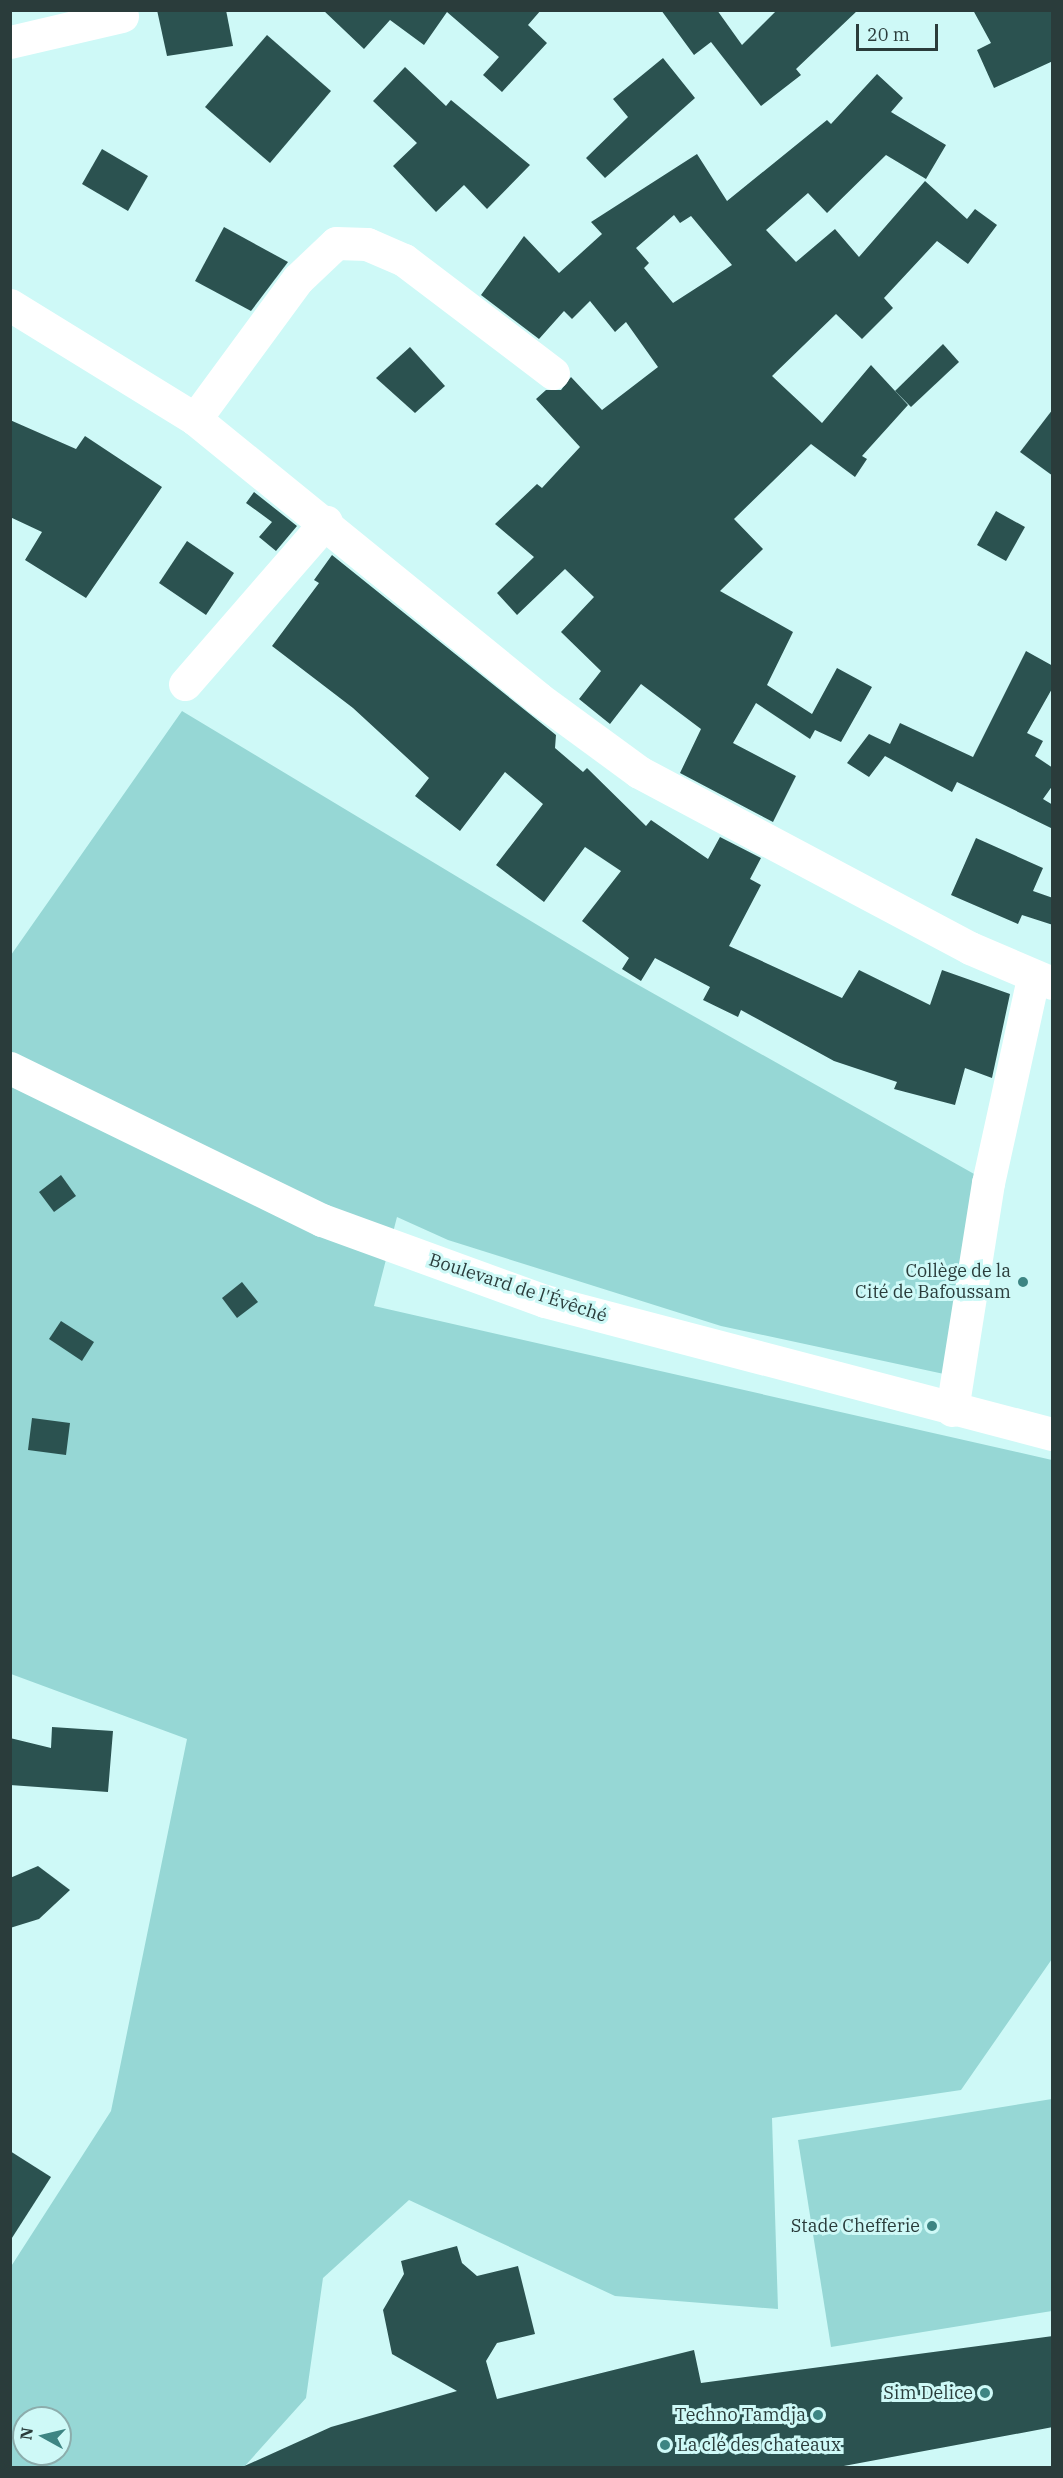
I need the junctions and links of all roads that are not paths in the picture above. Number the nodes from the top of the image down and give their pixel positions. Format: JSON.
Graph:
{"nodes":[{"id":1,"x":122,"y":16,"type":"dead end"},
{"id":2,"x":10,"y":42,"type":"edge"},
{"id":3,"x":10,"y":305,"type":"edge"},
{"id":4,"x":553,"y":373,"type":"dead end"},
{"id":5,"x":195,"y":419,"type":"junction"},
{"id":6,"x":326,"y":522,"type":"junction"},
{"id":7,"x":185,"y":684,"type":"dead end"},
{"id":8,"x":1043,"y":980,"type":"edge"},
{"id":9,"x":10,"y":1068,"type":"edge"},
{"id":10,"x":952,"y":1410,"type":"junction"},
{"id":11,"x":1053,"y":1434,"type":"edge"}],
"edges":[{"from":1,"to":2,"type":"street"},
{"from":3,"to":5,"type":"street"},
{"from":4,"to":5,"type":"street"},
{"from":5,"to":6,"type":"street"},
{"from":6,"to":7,"type":"street"},
{"from":6,"to":8,"type":"street"},
{"from":8,"to":10,"type":"street"},
{"from":9,"to":10,"type":"street","name":"Boulevard de l'Évêché"},
{"from":10,"to":11,"type":"street","name":"Boulevard de l'Évêché"}]}
